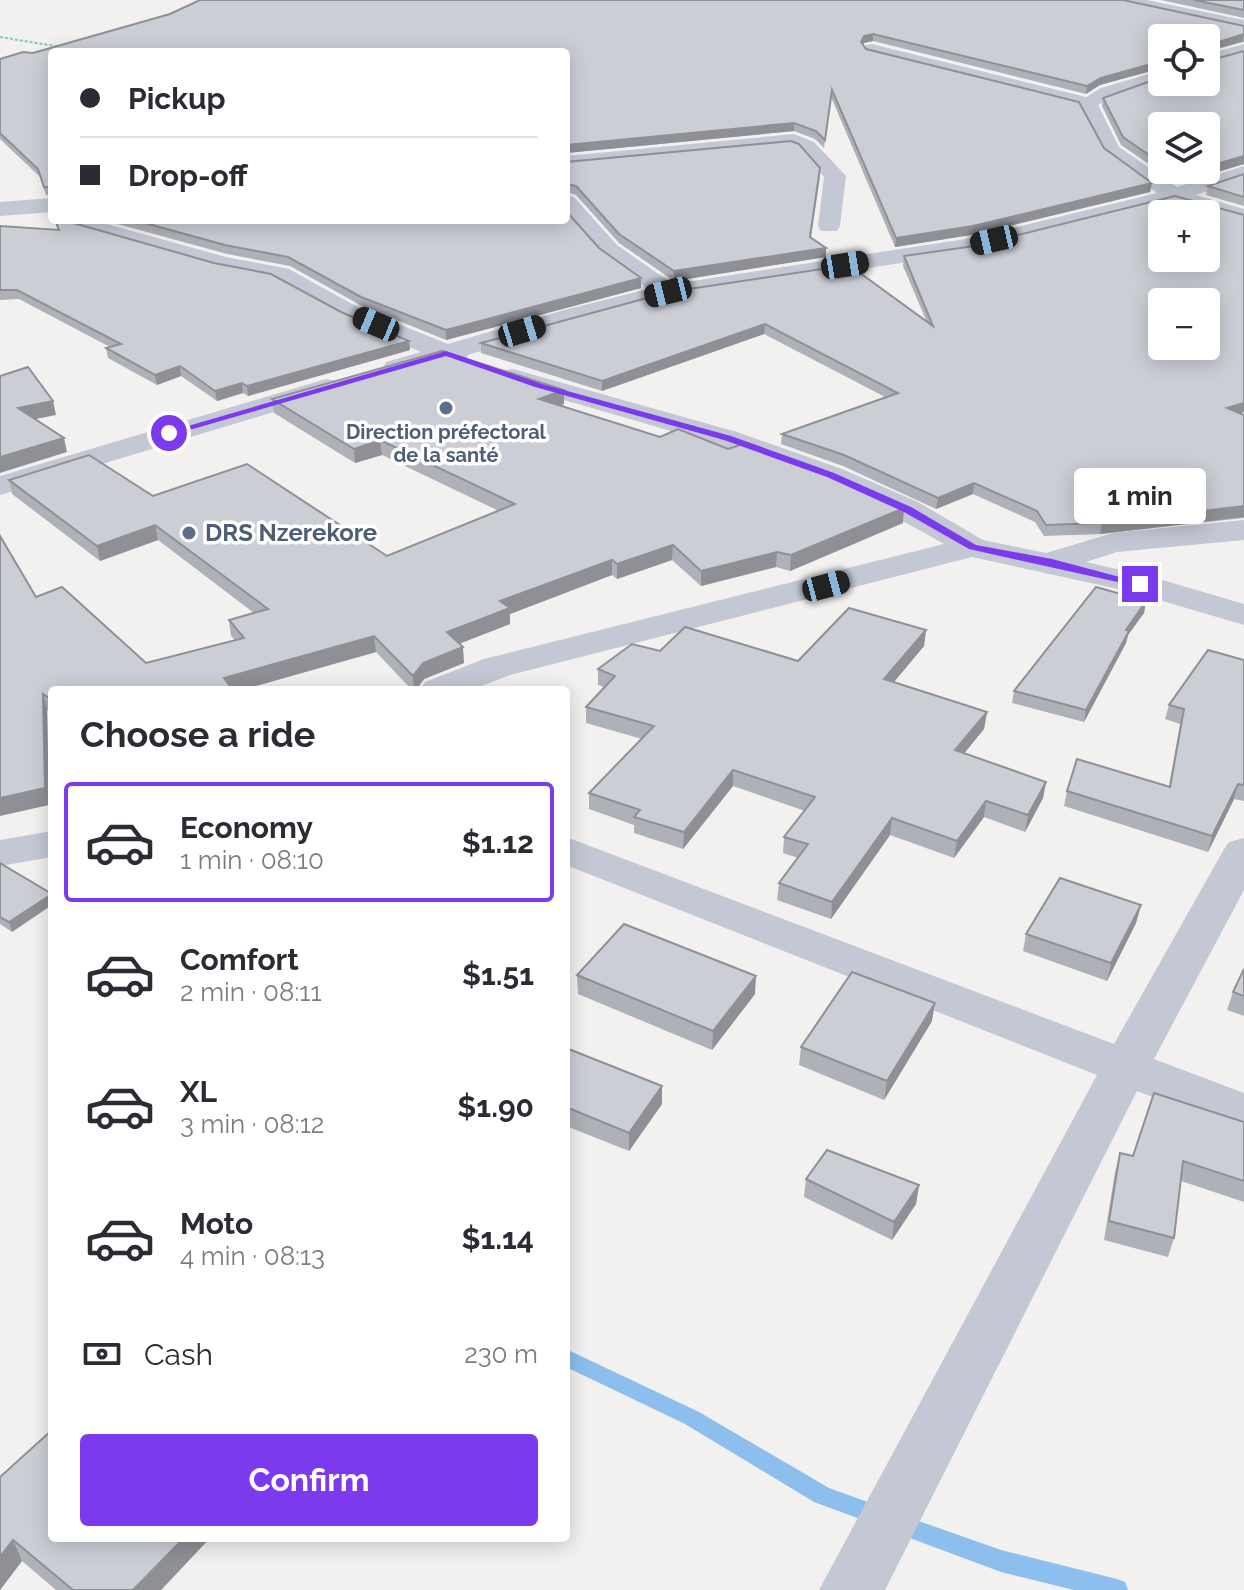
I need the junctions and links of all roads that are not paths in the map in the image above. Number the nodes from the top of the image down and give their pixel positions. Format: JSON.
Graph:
{"nodes":[{"id":1,"x":1124,"y":0,"type":"edge"},
{"id":2,"x":1244,"y":25,"type":"edge"},
{"id":3,"x":872,"y":49,"type":"edge"},
{"id":4,"x":1244,"y":49,"type":"edge"},
{"id":5,"x":1220,"y":57,"type":"edge"},
{"id":6,"x":1148,"y":79,"type":"edge"},
{"id":7,"x":1088,"y":103,"type":"junction"},
{"id":8,"x":570,"y":162,"type":"edge"},
{"id":9,"x":1244,"y":172,"type":"edge"},
{"id":10,"x":1174,"y":195,"type":"junction"},
{"id":11,"x":48,"y":205,"type":"edge"},
{"id":12,"x":570,"y":206,"type":"edge"},
{"id":13,"x":0,"y":209,"type":"edge"},
{"id":14,"x":1244,"y":216,"type":"edge"},
{"id":15,"x":81,"y":224,"type":"edge"},
{"id":16,"x":829,"y":226,"type":"dead end"},
{"id":17,"x":668,"y":292,"type":"junction"},
{"id":18,"x":446,"y":353,"type":"junction"},
{"id":19,"x":373,"y":374,"type":"edge"},
{"id":20,"x":343,"y":382,"type":"edge"},
{"id":21,"x":0,"y":486,"type":"edge"},
{"id":22,"x":1244,"y":530,"type":"edge"},
{"id":23,"x":972,"y":547,"type":"junction"},
{"id":24,"x":1052,"y":562,"type":"junction"},
{"id":25,"x":1244,"y":615,"type":"edge"},
{"id":26,"x":448,"y":686,"type":"edge"},
{"id":27,"x":48,"y":845,"type":"edge"},
{"id":28,"x":1244,"y":851,"type":"edge"},
{"id":29,"x":570,"y":852,"type":"edge"},
{"id":30,"x":0,"y":853,"type":"edge"},
{"id":31,"x":1124,"y":1069,"type":"junction"},
{"id":32,"x":1244,"y":1113,"type":"edge"},
{"id":33,"x":851,"y":1590,"type":"edge"}],
"edges":[{"from":1,"to":2,"type":"street"},
{"from":3,"to":7,"type":"street"},
{"from":4,"to":5,"type":"street"},
{"from":6,"to":7,"type":"street"},
{"from":7,"to":10,"type":"street"},
{"from":8,"to":16,"type":"street"},
{"from":9,"to":10,"type":"street"},
{"from":10,"to":14,"type":"street"},
{"from":10,"to":17,"type":"street"},
{"from":11,"to":13,"type":"street"},
{"from":12,"to":17,"type":"street"},
{"from":15,"to":18,"type":"street"},
{"from":17,"to":18,"type":"street"},
{"from":18,"to":19,"type":"street"},
{"from":18,"to":23,"type":"street"},
{"from":20,"to":21,"type":"street"},
{"from":22,"to":24,"type":"street"},
{"from":23,"to":24,"type":"street"},
{"from":23,"to":26,"type":"street"},
{"from":24,"to":25,"type":"street"},
{"from":27,"to":30,"type":"street"},
{"from":28,"to":31,"type":"street"},
{"from":29,"to":31,"type":"street"},
{"from":31,"to":32,"type":"street"},
{"from":31,"to":33,"type":"street"}]}
